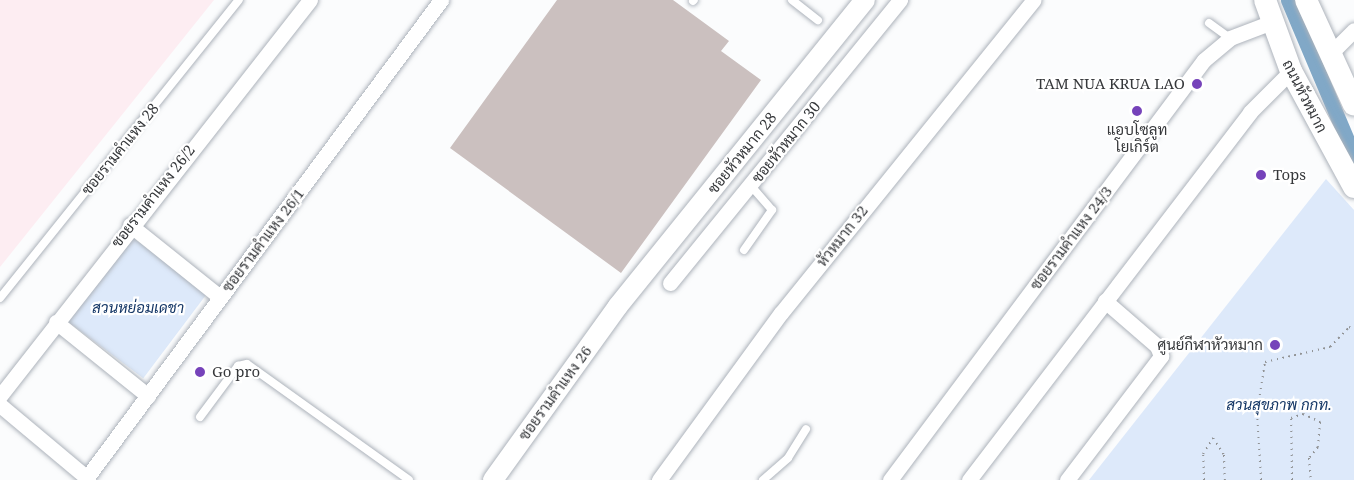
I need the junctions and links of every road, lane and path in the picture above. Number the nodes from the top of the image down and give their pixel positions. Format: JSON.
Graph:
{"nodes":[{"id":1,"x":239,"y":0,"type":"edge"},
{"id":2,"x":310,"y":0,"type":"edge"},
{"id":3,"x":441,"y":0,"type":"edge"},
{"id":4,"x":792,"y":0,"type":"edge"},
{"id":5,"x":866,"y":0,"type":"edge"},
{"id":6,"x":900,"y":0,"type":"edge"},
{"id":7,"x":1034,"y":0,"type":"edge"},
{"id":8,"x":1265,"y":0,"type":"edge"},
{"id":9,"x":1306,"y":0,"type":"edge"},
{"id":10,"x":818,"y":20,"type":"dead end"},
{"id":11,"x":1272,"y":21,"type":"junction"},
{"id":12,"x":1209,"y":22,"type":"dead end"},
{"id":13,"x":1354,"y":30,"type":"edge"},
{"id":14,"x":1230,"y":38,"type":"junction"},
{"id":15,"x":1329,"y":55,"type":"junction"},
{"id":16,"x":1291,"y":71,"type":"junction"},
{"id":17,"x":1354,"y":105,"type":"edge"},
{"id":18,"x":1352,"y":184,"type":"edge"},
{"id":19,"x":750,"y":185,"type":"junction"},
{"id":20,"x":130,"y":225,"type":"junction"},
{"id":21,"x":744,"y":250,"type":"dead end"},
{"id":22,"x":670,"y":284,"type":"dead end"},
{"id":23,"x":220,"y":297,"type":"junction"},
{"id":24,"x":0,"y":298,"type":"edge"},
{"id":25,"x":1105,"y":301,"type":"junction"},
{"id":26,"x":618,"y":306,"type":"joint"},
{"id":27,"x":56,"y":322,"type":"junction"},
{"id":28,"x":1354,"y":329,"type":"edge"},
{"id":29,"x":0,"y":396,"type":"edge"},
{"id":30,"x":147,"y":396,"type":"junction"},
{"id":31,"x":0,"y":405,"type":"edge"},
{"id":32,"x":200,"y":417,"type":"dead end"},
{"id":33,"x":806,"y":429,"type":"dead end"},
{"id":34,"x":86,"y":479,"type":"edge"},
{"id":35,"x":409,"y":480,"type":"edge"},
{"id":36,"x":493,"y":480,"type":"edge"},
{"id":37,"x":659,"y":480,"type":"edge"},
{"id":38,"x":764,"y":480,"type":"edge"},
{"id":39,"x":891,"y":480,"type":"edge"},
{"id":40,"x":969,"y":480,"type":"edge"},
{"id":41,"x":1067,"y":480,"type":"edge"},
{"id":42,"x":1204,"y":480,"type":"edge"},
{"id":43,"x":1225,"y":480,"type":"edge"},
{"id":44,"x":1261,"y":480,"type":"edge"},
{"id":45,"x":1292,"y":480,"type":"edge"},
{"id":46,"x":1311,"y":480,"type":"edge"}],
"edges":[{"from":1,"to":24,"type":"lane","name":"ซอยรามคำแหง 28"},
{"from":2,"to":20,"type":"street","name":"ซอยรามคำแหง 26/2"},
{"from":3,"to":23,"type":"street","name":"ซอยรามคำแหง 26/1"},
{"from":4,"to":10,"type":"lane"},
{"from":5,"to":26,"type":"street","name":"ซอยหัวหมาก 28"},
{"from":6,"to":19,"type":"street","name":"ซอยหัวหมาก 30"},
{"from":7,"to":37,"type":"street","name":"หัวหมาก 32"},
{"from":8,"to":11,"type":"main road","name":"ถนนหัวหมาก"},
{"from":9,"to":15,"type":"main road"},
{"from":11,"to":14,"type":"street","name":"ซอยรามคำแหง 24/3"},
{"from":11,"to":16,"type":"main road","name":"ถนนหัวหมาก"},
{"from":12,"to":14,"type":"lane"},
{"from":13,"to":15,"type":"street"},
{"from":14,"to":39,"type":"street","name":"ซอยรามคำแหง 24/3"},
{"from":15,"to":17,"type":"main road"},
{"from":16,"to":18,"type":"main road","name":"ถนนหัวหมาก"},
{"from":16,"to":25,"type":"street"},
{"from":19,"to":21,"type":"lane"},
{"from":19,"to":22,"type":"street","name":"ซอยหัวหมาก 30"},
{"from":20,"to":23,"type":"street"},
{"from":20,"to":27,"type":"street","name":"ซอยรามคำแหง 26/2"},
{"from":23,"to":30,"type":"street","name":"ซอยรามคำแหง 26/1"},
{"from":25,"to":40,"type":"street"},
{"from":25,"to":41,"type":"street"},
{"from":26,"to":36,"type":"street","name":"ซอยรามคำแหง 26"},
{"from":27,"to":29,"type":"street","name":"ซอยรามคำแหง 26/2"},
{"from":27,"to":30,"type":"street"},
{"from":28,"to":44,"type":"path"},
{"from":30,"to":34,"type":"street","name":"ซอยรามคำแหง 26/1"},
{"from":31,"to":34,"type":"street"},
{"from":32,"to":35,"type":"lane"},
{"from":33,"to":38,"type":"lane"},
{"from":42,"to":43,"type":"path"},
{"from":45,"to":46,"type":"path"}]}
